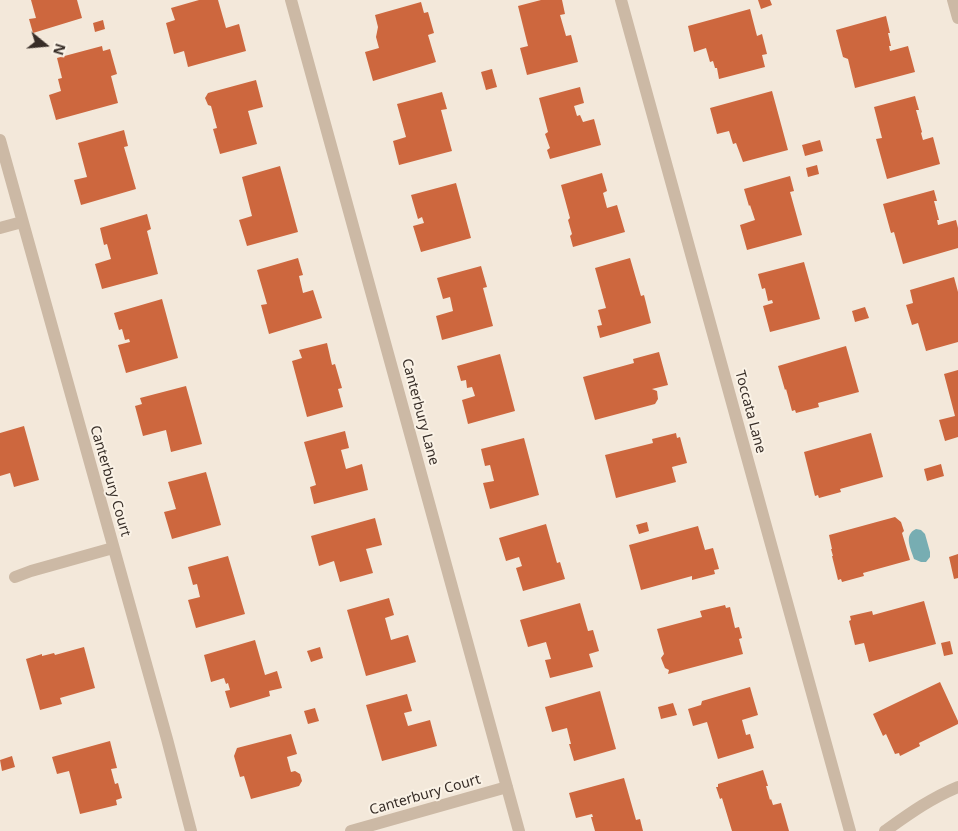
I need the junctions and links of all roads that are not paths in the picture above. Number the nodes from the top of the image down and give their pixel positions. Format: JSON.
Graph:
{"nodes":[{"id":1,"x":291,"y":0,"type":"edge"},
{"id":2,"x":621,"y":0,"type":"edge"},
{"id":3,"x":953,"y":0,"type":"edge"},
{"id":4,"x":958,"y":18,"type":"edge"},
{"id":5,"x":0,"y":140,"type":"edge"},
{"id":6,"x":22,"y":222,"type":"junction"},
{"id":7,"x":0,"y":228,"type":"edge"},
{"id":8,"x":113,"y":548,"type":"junction"},
{"id":9,"x":15,"y":577,"type":"dead end"},
{"id":10,"x":507,"y":787,"type":"junction"},
{"id":11,"x":958,"y":787,"type":"edge"},
{"id":12,"x":192,"y":831,"type":"edge"},
{"id":13,"x":351,"y":831,"type":"edge"},
{"id":14,"x":519,"y":831,"type":"edge"},
{"id":15,"x":850,"y":831,"type":"edge"},
{"id":16,"x":885,"y":831,"type":"edge"}],
"edges":[{"from":1,"to":10,"type":"street","name":"Canterbury Lane"},
{"from":2,"to":15,"type":"street","name":"Toccata Lane"},
{"from":3,"to":4,"type":"street"},
{"from":5,"to":6,"type":"street","name":"Canterbury Court"},
{"from":6,"to":7,"type":"street"},
{"from":6,"to":8,"type":"street","name":"Canterbury Court"},
{"from":8,"to":9,"type":"street"},
{"from":8,"to":12,"type":"street","name":"Canterbury Court"},
{"from":10,"to":13,"type":"street","name":"Canterbury Court"},
{"from":10,"to":14,"type":"street","name":"Canterbury Lane"},
{"from":11,"to":16,"type":"street"}]}
